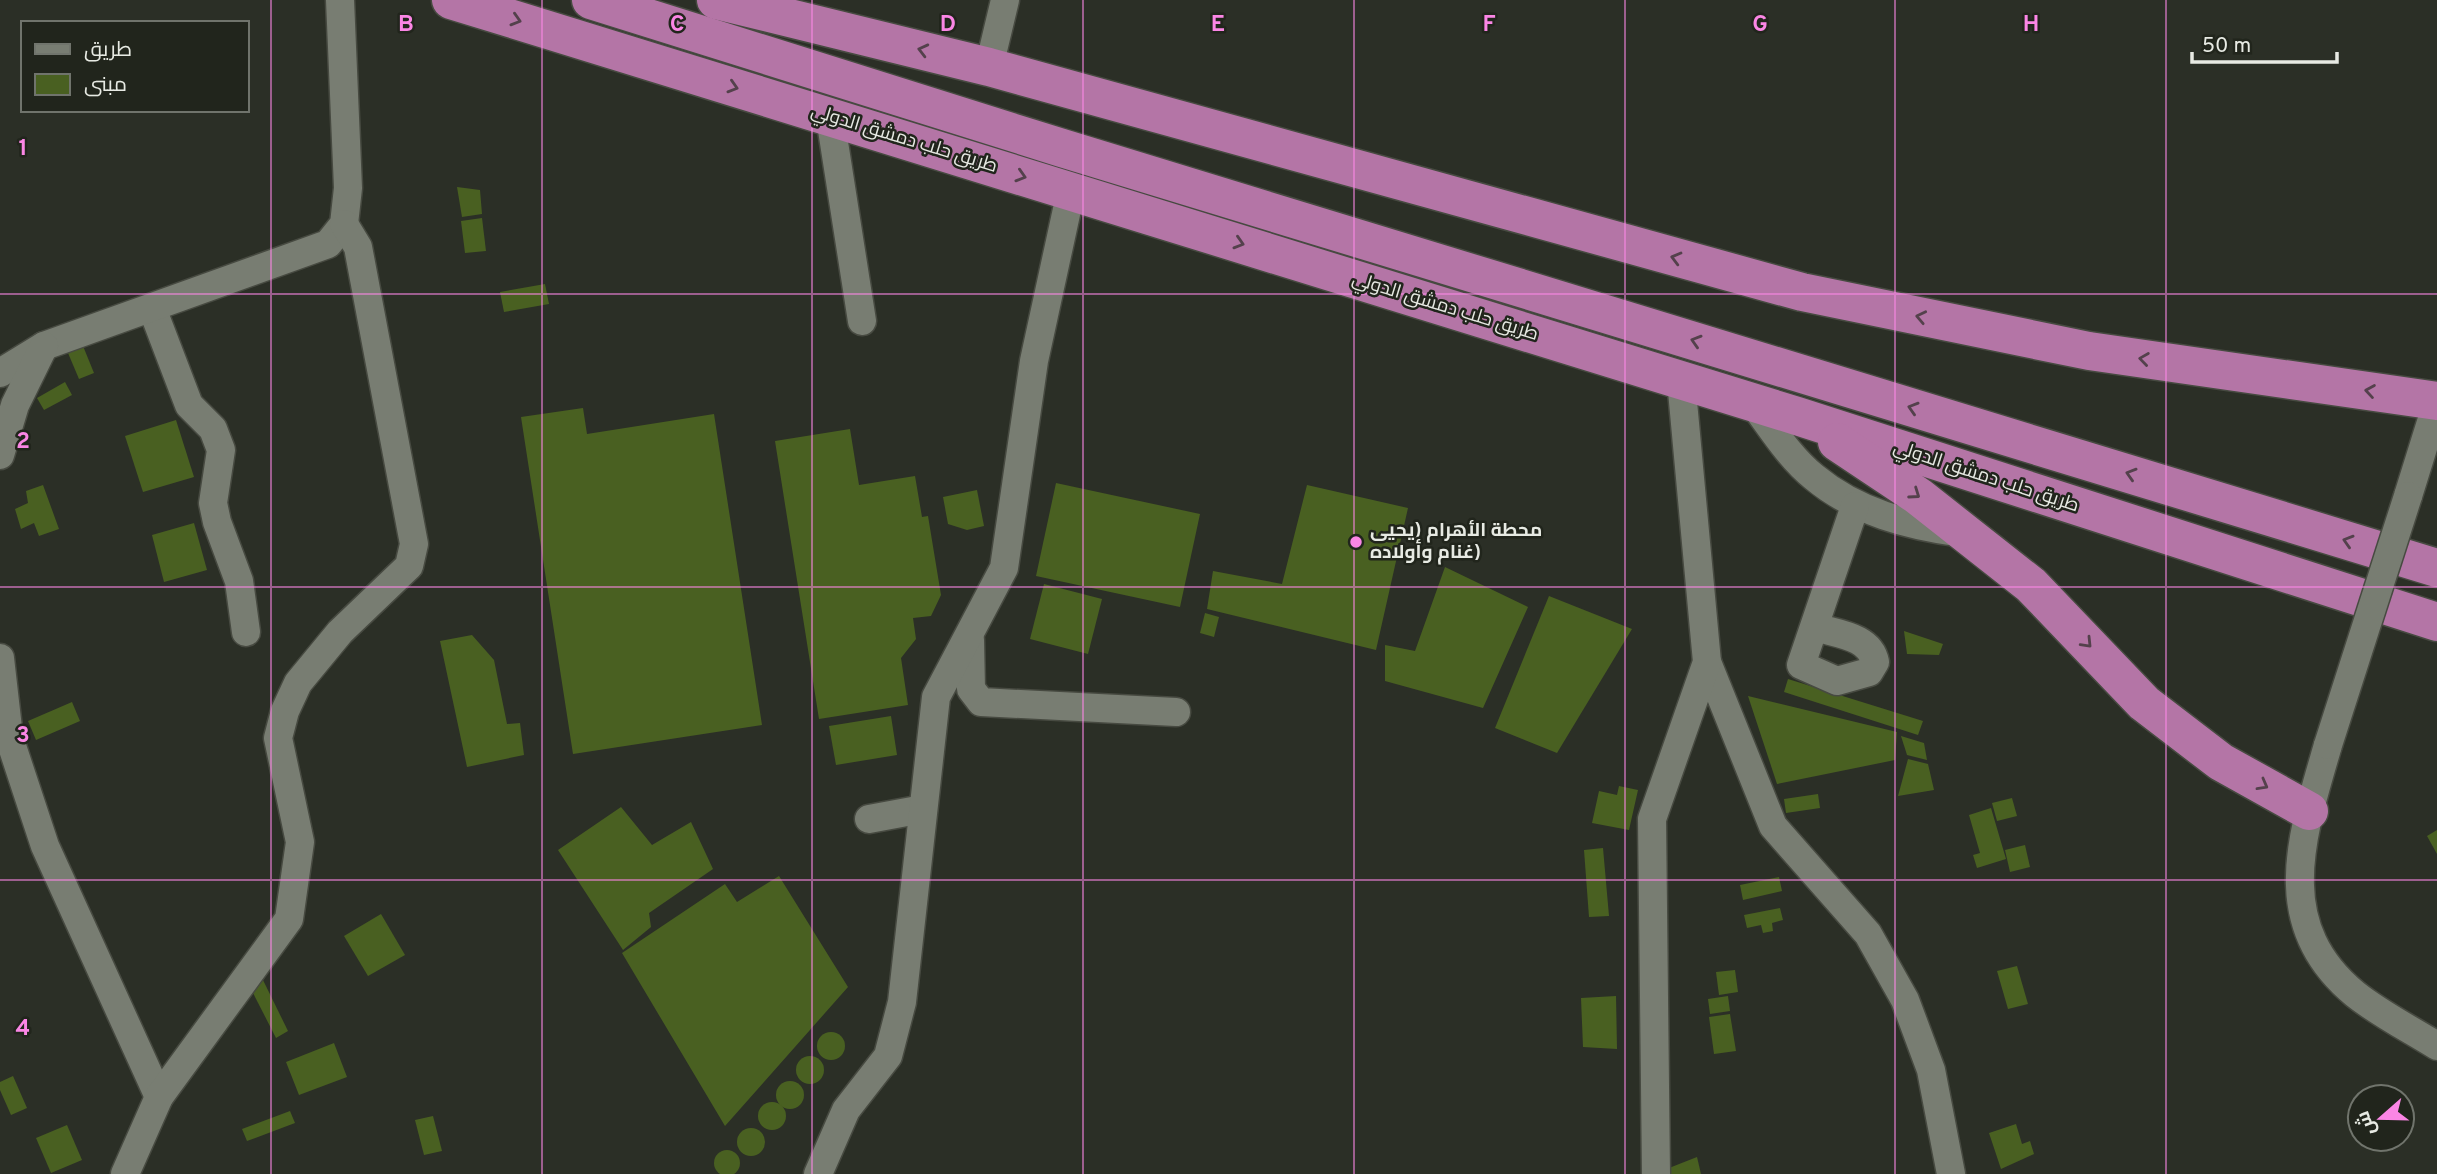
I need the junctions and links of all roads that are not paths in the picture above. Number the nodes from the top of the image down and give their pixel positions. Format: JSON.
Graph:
{"nodes":[{"id":1,"x":340,"y":0,"type":"edge"},
{"id":2,"x":451,"y":0,"type":"edge"},
{"id":3,"x":592,"y":0,"type":"edge"},
{"id":4,"x":716,"y":0,"type":"edge"},
{"id":5,"x":1004,"y":0,"type":"edge"},
{"id":6,"x":989,"y":66,"type":"junction"},
{"id":7,"x":830,"y":117,"type":"junction"},
{"id":8,"x":1071,"y":191,"type":"junction"},
{"id":9,"x":344,"y":224,"type":"junction"},
{"id":10,"x":152,"y":308,"type":"junction"},
{"id":11,"x":862,"y":321,"type":"dead end"},
{"id":12,"x":44,"y":346,"type":"junction"},
{"id":13,"x":0,"y":373,"type":"edge"},
{"id":14,"x":1681,"y":380,"type":"junction"},
{"id":15,"x":1752,"y":402,"type":"junction"},
{"id":16,"x":2437,"y":402,"type":"edge"},
{"id":17,"x":1797,"y":416,"type":"junction"},
{"id":18,"x":0,"y":455,"type":"edge"},
{"id":19,"x":1855,"y":506,"type":"junction"},
{"id":20,"x":1966,"y":534,"type":"junction"},
{"id":21,"x":2437,"y":568,"type":"edge"},
{"id":22,"x":2437,"y":622,"type":"edge"},
{"id":23,"x":1815,"y":627,"type":"dead end"},
{"id":24,"x":971,"y":630,"type":"junction"},
{"id":25,"x":246,"y":632,"type":"dead end"},
{"id":26,"x":0,"y":658,"type":"edge"},
{"id":27,"x":1707,"y":663,"type":"junction"},
{"id":28,"x":1176,"y":712,"type":"dead end"},
{"id":29,"x":3,"y":713,"type":"edge"},
{"id":30,"x":923,"y":809,"type":"junction"},
{"id":31,"x":2309,"y":811,"type":"junction"},
{"id":32,"x":869,"y":819,"type":"dead end"},
{"id":33,"x":2437,"y":1046,"type":"edge"},
{"id":34,"x":159,"y":1097,"type":"junction"},
{"id":35,"x":128,"y":1172,"type":"edge"},
{"id":36,"x":818,"y":1174,"type":"edge"},
{"id":37,"x":1656,"y":1174,"type":"edge"},
{"id":38,"x":1951,"y":1174,"type":"edge"}],
"edges":[{"from":1,"to":9,"type":"street"},
{"from":2,"to":7,"type":"highway","name":"طريق حلب دمشق الدولي","one_way":true},
{"from":21,"to":3,"type":"highway","name":"طريق حلب دمشق الدولي","one_way":true},
{"from":6,"to":4,"type":"highway","one_way":true},
{"from":5,"to":6,"type":"street"},
{"from":16,"to":6,"type":"highway","one_way":true},
{"from":7,"to":8,"type":"highway","name":"طريق حلب دمشق الدولي","one_way":true},
{"from":7,"to":11,"type":"street"},
{"from":8,"to":14,"type":"highway","name":"طريق حلب دمشق الدولي","one_way":true},
{"from":8,"to":24,"type":"street"},
{"from":9,"to":10,"type":"street"},
{"from":9,"to":34,"type":"street"},
{"from":10,"to":12,"type":"street"},
{"from":10,"to":25,"type":"street"},
{"from":12,"to":13,"type":"street"},
{"from":12,"to":18,"type":"street"},
{"from":14,"to":15,"type":"highway","name":"طريق حلب دمشق الدولي"},
{"from":14,"to":27,"type":"street"},
{"from":15,"to":17,"type":"highway","name":"طريق حلب دمشق الدولي"},
{"from":15,"to":19,"type":"street"},
{"from":16,"to":31,"type":"street","bridge":true},
{"from":17,"to":20,"type":"highway","one_way":true},
{"from":17,"to":22,"type":"highway","name":"طريق حلب دمشق الدولي"},
{"from":19,"to":20,"type":"street"},
{"from":19,"to":23,"type":"street"},
{"from":20,"to":31,"type":"highway","one_way":true},
{"from":24,"to":28,"type":"street"},
{"from":24,"to":30,"type":"street"},
{"from":26,"to":29,"type":"street"},
{"from":27,"to":37,"type":"street"},
{"from":27,"to":38,"type":"street"},
{"from":29,"to":34,"type":"street"},
{"from":30,"to":32,"type":"street"},
{"from":30,"to":36,"type":"street"},
{"from":31,"to":33,"type":"street"},
{"from":34,"to":35,"type":"street"}]}
